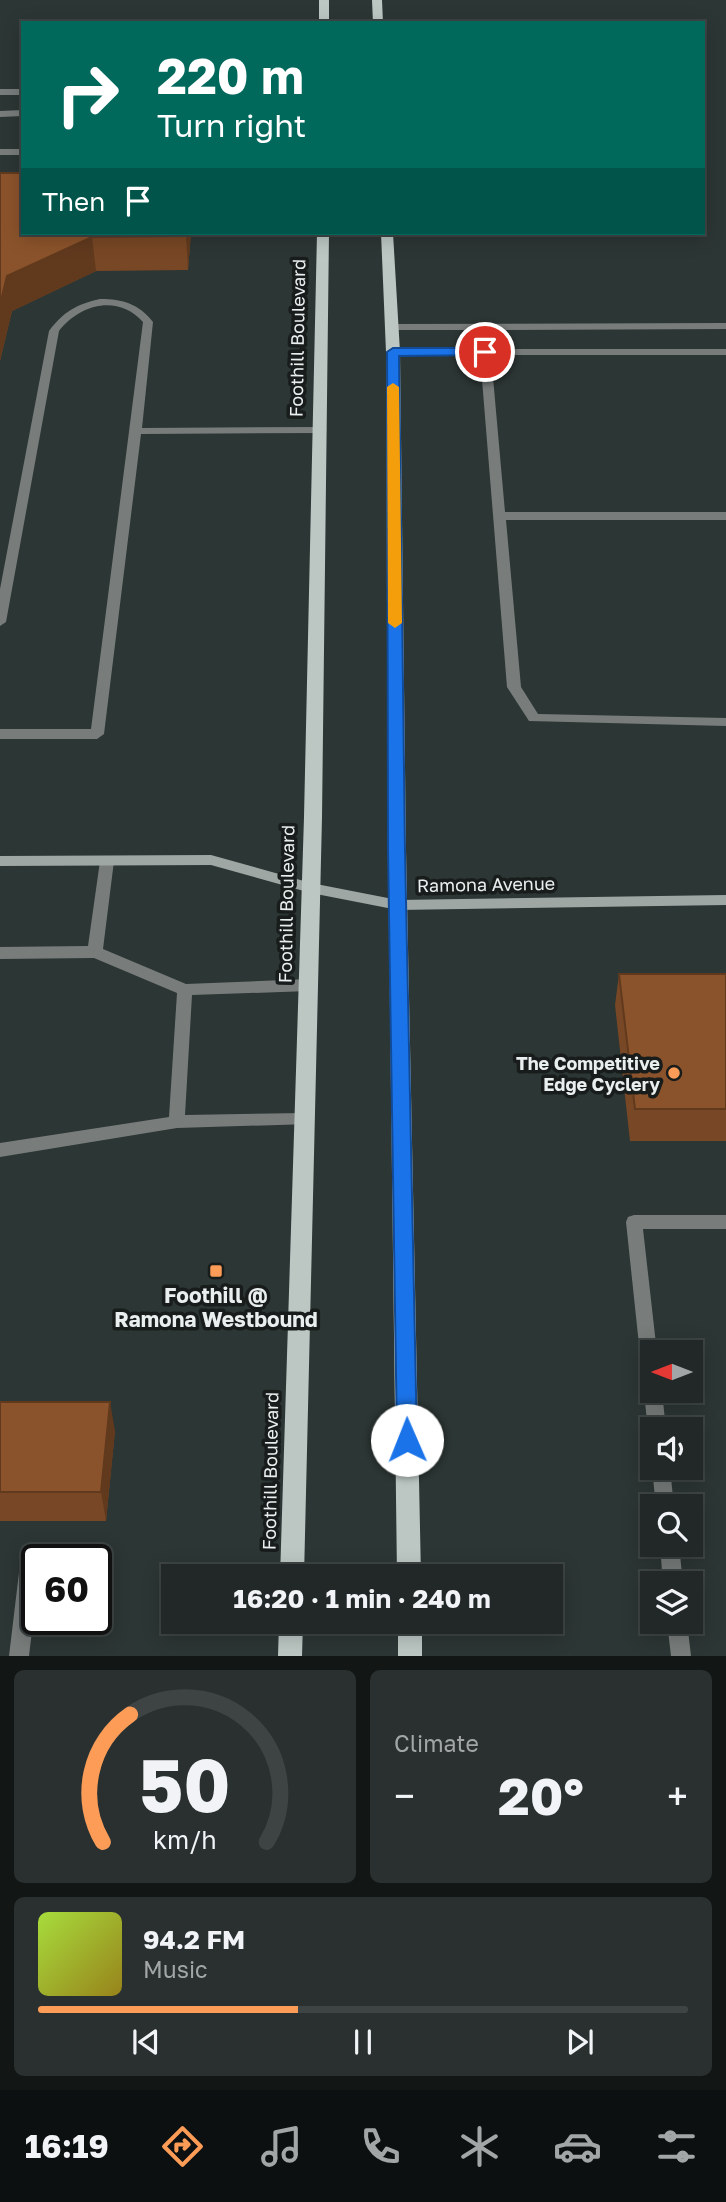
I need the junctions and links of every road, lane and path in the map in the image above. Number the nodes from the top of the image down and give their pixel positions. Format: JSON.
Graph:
{"nodes":[{"id":1,"x":324,"y":0,"type":"edge"},
{"id":2,"x":377,"y":0,"type":"edge"},
{"id":3,"x":324,"y":21,"type":"edge"},
{"id":4,"x":378,"y":21,"type":"edge"},
{"id":5,"x":0,"y":92,"type":"edge"},
{"id":6,"x":21,"y":92,"type":"edge"},
{"id":7,"x":21,"y":113,"type":"edge"},
{"id":8,"x":0,"y":114,"type":"edge"},
{"id":9,"x":0,"y":152,"type":"edge"},
{"id":10,"x":21,"y":152,"type":"edge"},
{"id":11,"x":323,"y":235,"type":"edge"},
{"id":12,"x":387,"y":235,"type":"edge"},
{"id":13,"x":726,"y":326,"type":"edge"},
{"id":14,"x":391,"y":327,"type":"junction"},
{"id":15,"x":483,"y":327,"type":"junction"},
{"id":16,"x":393,"y":352,"type":"junction"},
{"id":17,"x":485,"y":352,"type":"junction"},
{"id":18,"x":726,"y":352,"type":"edge"},
{"id":19,"x":321,"y":430,"type":"junction"},
{"id":20,"x":136,"y":431,"type":"junction"},
{"id":21,"x":499,"y":516,"type":"junction"},
{"id":22,"x":726,"y":516,"type":"edge"},
{"id":23,"x":0,"y":622,"type":"edge"},
{"id":24,"x":726,"y":722,"type":"edge"},
{"id":25,"x":0,"y":734,"type":"edge"},
{"id":26,"x":0,"y":861,"type":"edge"},
{"id":27,"x":107,"y":861,"type":"junction"},
{"id":28,"x":311,"y":888,"type":"junction"},
{"id":29,"x":726,"y":900,"type":"edge"},
{"id":30,"x":398,"y":905,"type":"junction"},
{"id":31,"x":95,"y":952,"type":"junction"},
{"id":32,"x":0,"y":953,"type":"edge"},
{"id":33,"x":309,"y":985,"type":"junction"},
{"id":34,"x":185,"y":990,"type":"junction"},
{"id":35,"x":304,"y":1119,"type":"junction"},
{"id":36,"x":177,"y":1122,"type":"junction"},
{"id":37,"x":0,"y":1150,"type":"edge"},
{"id":38,"x":726,"y":1222,"type":"edge"},
{"id":39,"x":656,"y":1417,"type":"edge"},
{"id":40,"x":292,"y":1564,"type":"edge"},
{"id":41,"x":409,"y":1564,"type":"edge"},
{"id":42,"x":291,"y":1634,"type":"edge"},
{"id":43,"x":410,"y":1634,"type":"edge"},
{"id":44,"x":678,"y":1634,"type":"edge"},
{"id":45,"x":22,"y":1635,"type":"edge"},
{"id":46,"x":19,"y":1656,"type":"edge"},
{"id":47,"x":290,"y":1656,"type":"edge"},
{"id":48,"x":410,"y":1656,"type":"edge"},
{"id":49,"x":681,"y":1656,"type":"edge"}],
"edges":[{"from":1,"to":3,"type":"main road"},
{"from":2,"to":4,"type":"main road"},
{"from":5,"to":6,"type":"lane"},
{"from":7,"to":8,"type":"lane"},
{"from":9,"to":10,"type":"lane"},
{"from":11,"to":19,"type":"main road","name":"Foothill Boulevard"},
{"from":12,"to":14,"type":"main road"},
{"from":13,"to":15,"type":"lane"},
{"from":14,"to":15,"type":"lane"},
{"from":14,"to":16,"type":"main road"},
{"from":15,"to":17,"type":"lane"},
{"from":16,"to":17,"type":"lane"},
{"from":16,"to":30,"type":"main road"},
{"from":17,"to":18,"type":"lane"},
{"from":17,"to":21,"type":"lane"},
{"from":19,"to":20,"type":"lane"},
{"from":19,"to":28,"type":"main road","name":"Foothill Boulevard"},
{"from":20,"to":23,"type":"lane"},
{"from":20,"to":25,"type":"lane"},
{"from":21,"to":22,"type":"lane"},
{"from":21,"to":24,"type":"lane"},
{"from":26,"to":27,"type":"street","name":"Ramona Avenue"},
{"from":27,"to":28,"type":"street","name":"Ramona Avenue"},
{"from":27,"to":31,"type":"lane"},
{"from":28,"to":30,"type":"street","name":"Ramona Avenue"},
{"from":28,"to":33,"type":"main road","name":"Foothill Boulevard"},
{"from":29,"to":30,"type":"street","name":"Ramona Avenue"},
{"from":30,"to":41,"type":"main road"},
{"from":31,"to":32,"type":"lane"},
{"from":31,"to":34,"type":"lane"},
{"from":33,"to":34,"type":"lane"},
{"from":33,"to":35,"type":"main road","name":"Foothill Boulevard"},
{"from":34,"to":36,"type":"lane"},
{"from":35,"to":36,"type":"lane"},
{"from":35,"to":40,"type":"main road","name":"Foothill Boulevard"},
{"from":36,"to":37,"type":"lane"},
{"from":38,"to":39,"type":"lane"},
{"from":42,"to":47,"type":"main road"},
{"from":43,"to":48,"type":"main road"},
{"from":44,"to":49,"type":"lane"},
{"from":45,"to":46,"type":"lane"}]}
